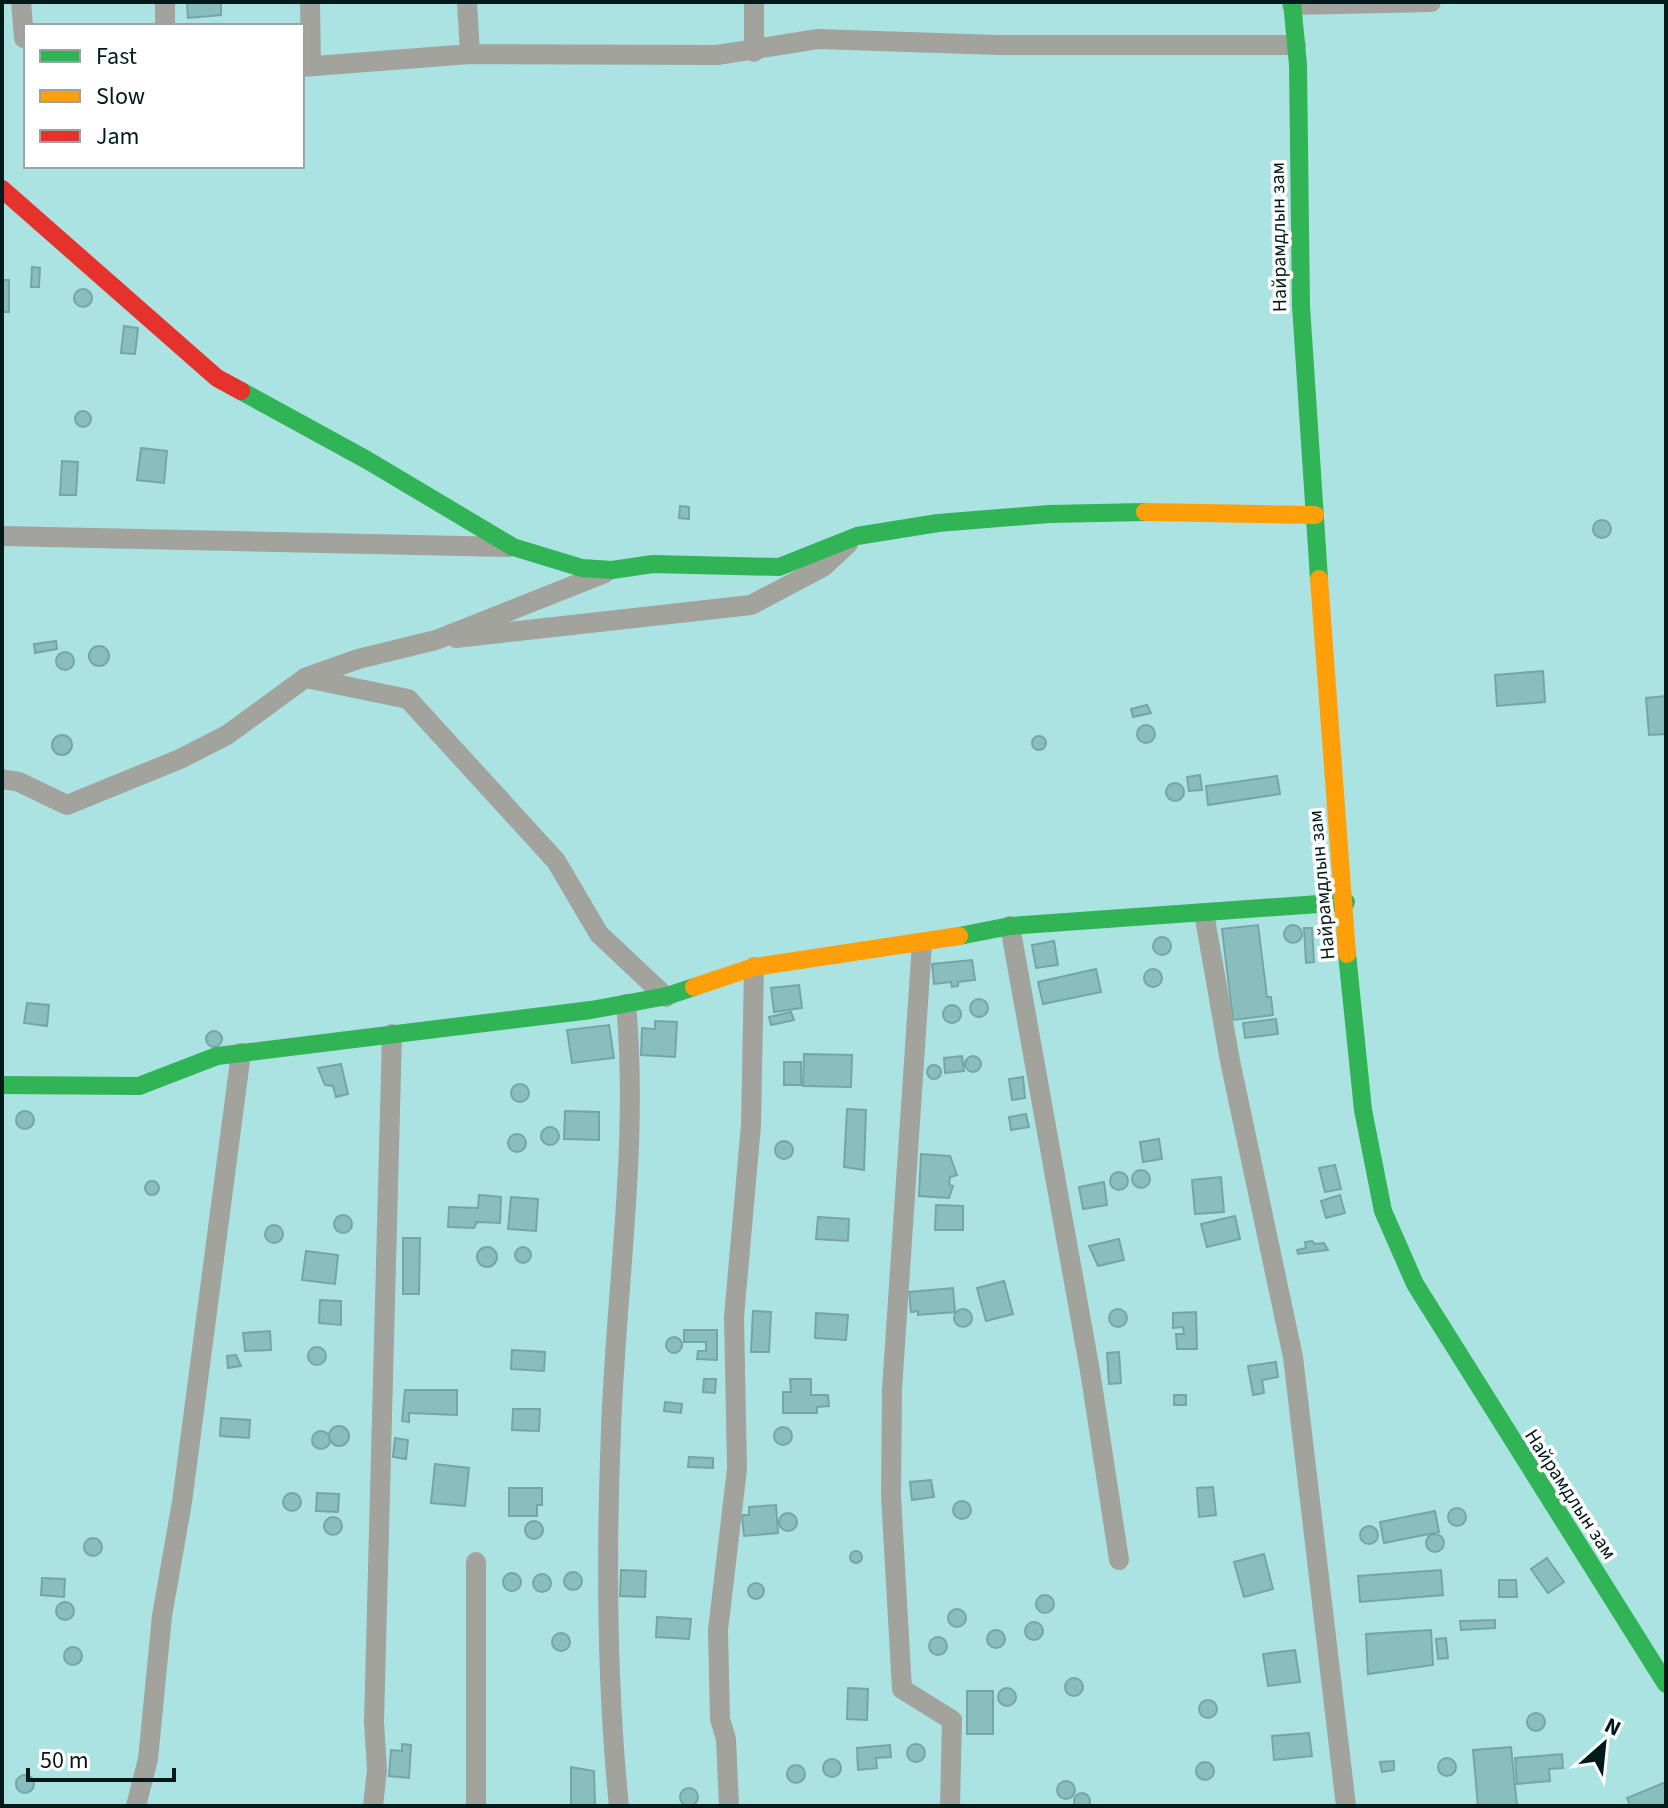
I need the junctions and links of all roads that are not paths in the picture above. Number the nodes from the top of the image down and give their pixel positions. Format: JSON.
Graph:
{"nodes":[{"id":1,"x":21,"y":2,"type":"edge"},
{"id":2,"x":165,"y":2,"type":"edge"},
{"id":3,"x":310,"y":2,"type":"edge"},
{"id":4,"x":467,"y":2,"type":"edge"},
{"id":5,"x":754,"y":2,"type":"edge"},
{"id":6,"x":1431,"y":2,"type":"edge"},
{"id":7,"x":1292,"y":4,"type":"edge"},
{"id":8,"x":165,"y":24,"type":"edge"},
{"id":9,"x":24,"y":38,"type":"dead end"},
{"id":10,"x":1296,"y":45,"type":"junction"},
{"id":11,"x":754,"y":52,"type":"junction"},
{"id":12,"x":470,"y":54,"type":"junction"},
{"id":13,"x":306,"y":66,"type":"edge"},
{"id":14,"x":2,"y":189,"type":"edge"},
{"id":15,"x":1315,"y":515,"type":"junction"},
{"id":16,"x":2,"y":536,"type":"edge"},
{"id":17,"x":857,"y":536,"type":"junction"},
{"id":18,"x":513,"y":547,"type":"junction"},
{"id":19,"x":612,"y":570,"type":"junction"},
{"id":20,"x":436,"y":640,"type":"junction"},
{"id":21,"x":305,"y":678,"type":"junction"},
{"id":22,"x":2,"y":779,"type":"edge"},
{"id":23,"x":1346,"y":902,"type":"junction"},
{"id":24,"x":1204,"y":913,"type":"junction"},
{"id":25,"x":1010,"y":926,"type":"junction"},
{"id":26,"x":922,"y":943,"type":"junction"},
{"id":27,"x":754,"y":967,"type":"junction"},
{"id":28,"x":666,"y":997,"type":"junction"},
{"id":29,"x":626,"y":1004,"type":"junction"},
{"id":30,"x":392,"y":1034,"type":"junction"},
{"id":31,"x":241,"y":1053,"type":"junction"},
{"id":32,"x":2,"y":1085,"type":"edge"},
{"id":33,"x":1119,"y":1560,"type":"dead end"},
{"id":34,"x":476,"y":1562,"type":"dead end"},
{"id":35,"x":1666,"y":1684,"type":"edge"},
{"id":36,"x":136,"y":1806,"type":"edge"},
{"id":37,"x":373,"y":1806,"type":"edge"},
{"id":38,"x":476,"y":1806,"type":"edge"},
{"id":39,"x":619,"y":1806,"type":"edge"},
{"id":40,"x":729,"y":1806,"type":"edge"},
{"id":41,"x":950,"y":1806,"type":"edge"},
{"id":42,"x":1346,"y":1806,"type":"edge"}],
"edges":[{"from":1,"to":9,"type":"street"},
{"from":2,"to":8,"type":"street"},
{"from":3,"to":13,"type":"street"},
{"from":4,"to":12,"type":"street"},
{"from":5,"to":11,"type":"street"},
{"from":6,"to":7,"type":"street"},
{"from":7,"to":10,"type":"street","name":"Найрамдлын зам"},
{"from":10,"to":11,"type":"street"},
{"from":10,"to":15,"type":"street","name":"Найрамдлын зам"},
{"from":11,"to":12,"type":"street"},
{"from":12,"to":13,"type":"street"},
{"from":14,"to":18,"type":"street"},
{"from":15,"to":17,"type":"street"},
{"from":15,"to":23,"type":"street","name":"Найрамдлын зам"},
{"from":16,"to":18,"type":"street"},
{"from":17,"to":19,"type":"street"},
{"from":17,"to":20,"type":"street"},
{"from":18,"to":19,"type":"street"},
{"from":19,"to":20,"type":"street"},
{"from":20,"to":21,"type":"street"},
{"from":21,"to":22,"type":"street"},
{"from":21,"to":28,"type":"street"},
{"from":23,"to":24,"type":"street"},
{"from":23,"to":35,"type":"street","name":"Найрамдлын зам"},
{"from":24,"to":25,"type":"street"},
{"from":24,"to":42,"type":"street"},
{"from":25,"to":26,"type":"street"},
{"from":25,"to":33,"type":"street"},
{"from":26,"to":27,"type":"street"},
{"from":26,"to":41,"type":"street"},
{"from":27,"to":28,"type":"street"},
{"from":27,"to":40,"type":"street"},
{"from":28,"to":29,"type":"street"},
{"from":29,"to":30,"type":"street"},
{"from":29,"to":39,"type":"street"},
{"from":30,"to":31,"type":"street"},
{"from":30,"to":37,"type":"street"},
{"from":31,"to":32,"type":"street"},
{"from":31,"to":36,"type":"street"},
{"from":34,"to":38,"type":"street"}]}
